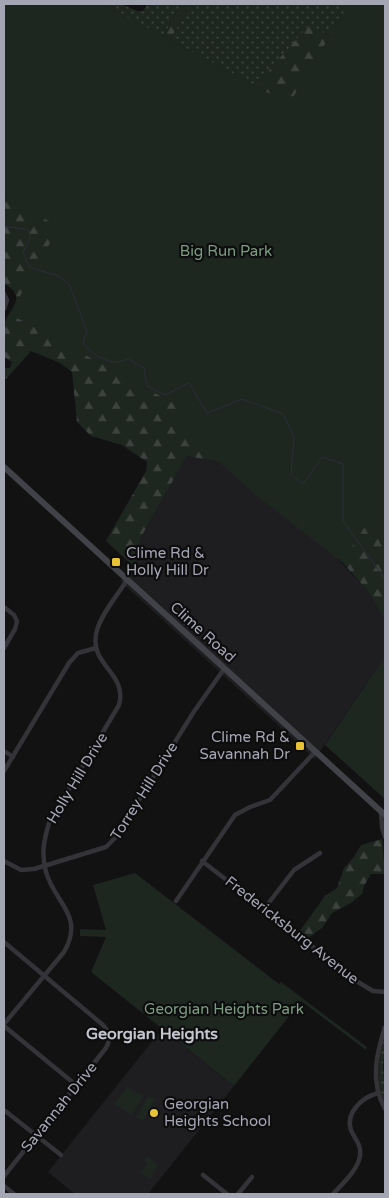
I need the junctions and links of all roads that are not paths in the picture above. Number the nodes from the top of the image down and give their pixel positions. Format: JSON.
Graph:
{"nodes":[{"id":1,"x":4,"y":294,"type":"edge"},
{"id":2,"x":4,"y":309,"type":"edge"},
{"id":3,"x":4,"y":467,"type":"edge"},
{"id":4,"x":127,"y":580,"type":"junction"},
{"id":5,"x":4,"y":607,"type":"edge"},
{"id":6,"x":4,"y":648,"type":"edge"},
{"id":7,"x":96,"y":648,"type":"junction"},
{"id":8,"x":224,"y":669,"type":"junction"},
{"id":9,"x":4,"y":751,"type":"edge"},
{"id":10,"x":315,"y":752,"type":"junction"},
{"id":11,"x":13,"y":756,"type":"junction"},
{"id":12,"x":4,"y":771,"type":"edge"},
{"id":13,"x":383,"y":813,"type":"edge"},
{"id":14,"x":385,"y":837,"type":"edge"},
{"id":15,"x":320,"y":853,"type":"dead end"},
{"id":16,"x":4,"y":861,"type":"edge"},
{"id":17,"x":202,"y":861,"type":"junction"},
{"id":18,"x":45,"y":866,"type":"junction"},
{"id":19,"x":176,"y":901,"type":"dead end"},
{"id":20,"x":264,"y":909,"type":"junction"},
{"id":21,"x":4,"y":942,"type":"edge"},
{"id":22,"x":45,"y":976,"type":"junction"},
{"id":23,"x":385,"y":992,"type":"edge"},
{"id":24,"x":4,"y":1025,"type":"edge"},
{"id":25,"x":385,"y":1027,"type":"edge"},
{"id":26,"x":76,"y":1085,"type":"junction"},
{"id":27,"x":378,"y":1093,"type":"junction"},
{"id":28,"x":385,"y":1109,"type":"edge"},
{"id":29,"x":4,"y":1110,"type":"edge"},
{"id":30,"x":36,"y":1136,"type":"junction"},
{"id":31,"x":61,"y":1155,"type":"dead end"},
{"id":32,"x":203,"y":1175,"type":"dead end"},
{"id":33,"x":4,"y":1176,"type":"edge"},
{"id":34,"x":252,"y":1177,"type":"dead end"},
{"id":35,"x":4,"y":1186,"type":"edge"},
{"id":36,"x":14,"y":1194,"type":"edge"},
{"id":37,"x":227,"y":1194,"type":"edge"},
{"id":38,"x":238,"y":1194,"type":"edge"},
{"id":39,"x":333,"y":1194,"type":"edge"}],
"edges":[{"from":1,"to":2,"type":"street"},
{"from":3,"to":4,"type":"main road","name":"Clime Road"},
{"from":4,"to":7,"type":"street"},
{"from":4,"to":8,"type":"main road","name":"Clime Road"},
{"from":5,"to":6,"type":"street"},
{"from":7,"to":11,"type":"street"},
{"from":7,"to":18,"type":"street","name":"Holly Hill Drive"},
{"from":8,"to":10,"type":"main road","name":"Clime Road"},
{"from":8,"to":18,"type":"street","name":"Torrey Hill Drive"},
{"from":9,"to":11,"type":"street"},
{"from":10,"to":13,"type":"main road","name":"Clime Road"},
{"from":10,"to":17,"type":"street"},
{"from":11,"to":12,"type":"street"},
{"from":13,"to":14,"type":"street"},
{"from":15,"to":20,"type":"street"},
{"from":16,"to":18,"type":"street","name":"Torrey Hill Drive"},
{"from":17,"to":19,"type":"street"},
{"from":17,"to":20,"type":"street","name":"Fredericksburg Avenue"},
{"from":18,"to":22,"type":"street","name":"Holly Hill Drive"},
{"from":20,"to":23,"type":"street","name":"Fredericksburg Avenue"},
{"from":21,"to":22,"type":"street"},
{"from":22,"to":24,"type":"street","name":"Holly Hill Drive"},
{"from":22,"to":26,"type":"street","name":"Savannah Drive"},
{"from":24,"to":26,"type":"street"},
{"from":25,"to":27,"type":"street"},
{"from":26,"to":30,"type":"street","name":"Savannah Drive"},
{"from":27,"to":28,"type":"street"},
{"from":27,"to":39,"type":"street"},
{"from":29,"to":30,"type":"street"},
{"from":30,"to":31,"type":"street"},
{"from":30,"to":33,"type":"street","name":"Savannah Drive"},
{"from":32,"to":37,"type":"street"},
{"from":34,"to":38,"type":"street"},
{"from":35,"to":36,"type":"street"}]}
